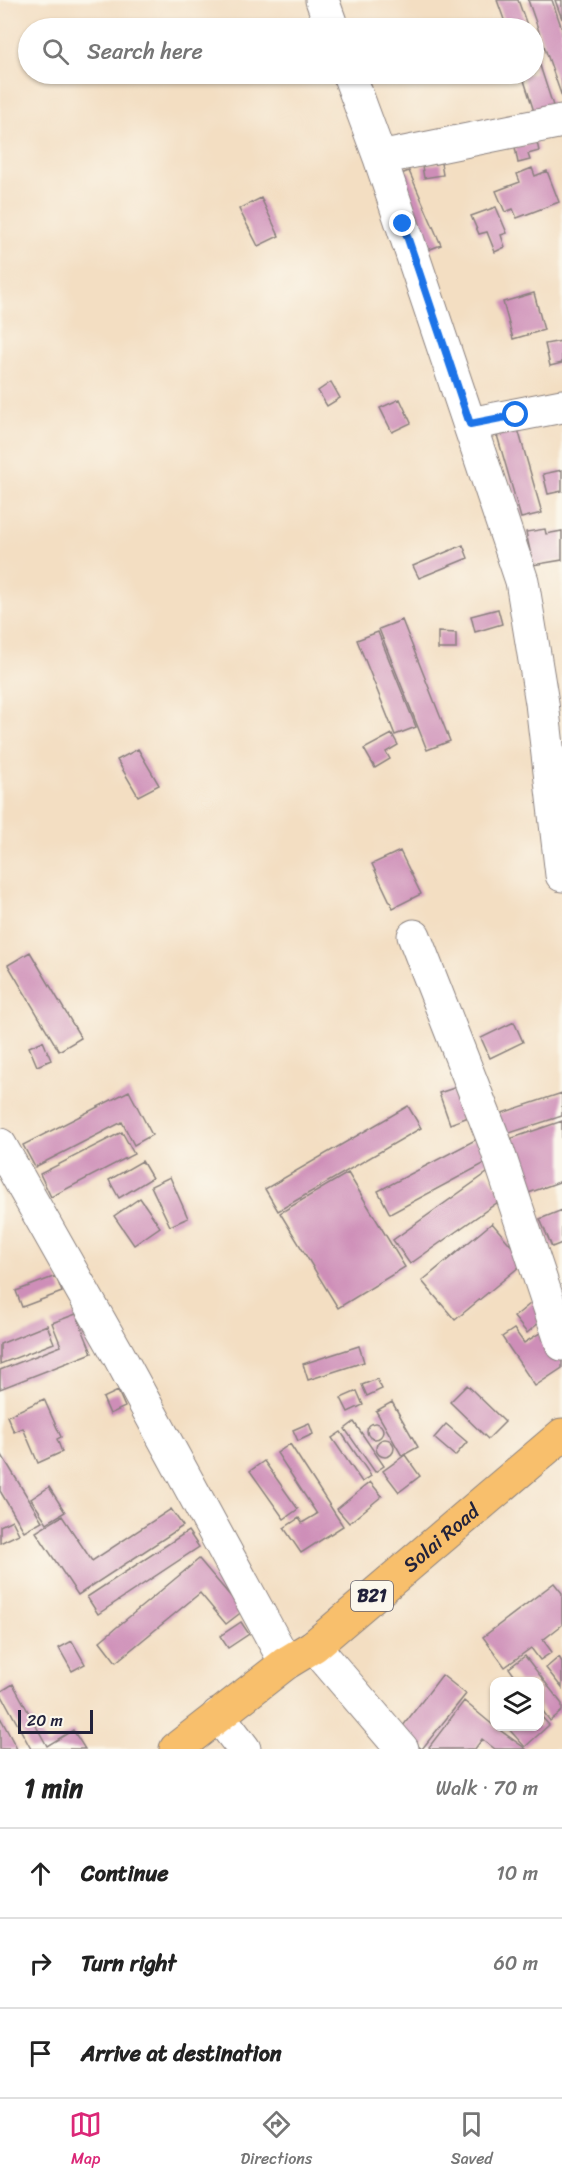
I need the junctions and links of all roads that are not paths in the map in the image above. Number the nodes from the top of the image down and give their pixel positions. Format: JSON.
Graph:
{"nodes":[{"id":1,"x":322,"y":0,"type":"edge"},
{"id":2,"x":328,"y":18,"type":"edge"},
{"id":3,"x":353,"y":84,"type":"edge"},
{"id":4,"x":562,"y":121,"type":"edge"},
{"id":5,"x":380,"y":158,"type":"junction"},
{"id":6,"x":562,"y":406,"type":"edge"},
{"id":7,"x":470,"y":424,"type":"junction"},
{"id":8,"x":562,"y":875,"type":"edge"},
{"id":9,"x":414,"y":936,"type":"dead end"},
{"id":10,"x":0,"y":1145,"type":"edge"},
{"id":11,"x":562,"y":1344,"type":"edge"},
{"id":12,"x":562,"y":1435,"type":"edge"},
{"id":13,"x":314,"y":1646,"type":"junction"},
{"id":14,"x":286,"y":1663,"type":"junction"},
{"id":15,"x":218,"y":1715,"type":"junction"},
{"id":16,"x":176,"y":1749,"type":"edge"},
{"id":17,"x":244,"y":1749,"type":"edge"},
{"id":18,"x":402,"y":1749,"type":"edge"}],
"edges":[{"from":1,"to":2,"type":"street"},
{"from":3,"to":5,"type":"street"},
{"from":4,"to":5,"type":"street"},
{"from":5,"to":7,"type":"street"},
{"from":6,"to":7,"type":"street"},
{"from":7,"to":8,"type":"street"},
{"from":9,"to":11,"type":"street"},
{"from":10,"to":14,"type":"street"},
{"from":12,"to":13,"type":"highway","name":"Solai Road","number":"B21"},
{"from":13,"to":14,"type":"highway","name":"Solai Road","number":"B21"},
{"from":13,"to":18,"type":"street"},
{"from":14,"to":15,"type":"highway","name":"Solai Road","number":"B21"},
{"from":15,"to":16,"type":"highway","name":"Solai Road","number":"B21"},
{"from":15,"to":17,"type":"street"}]}
